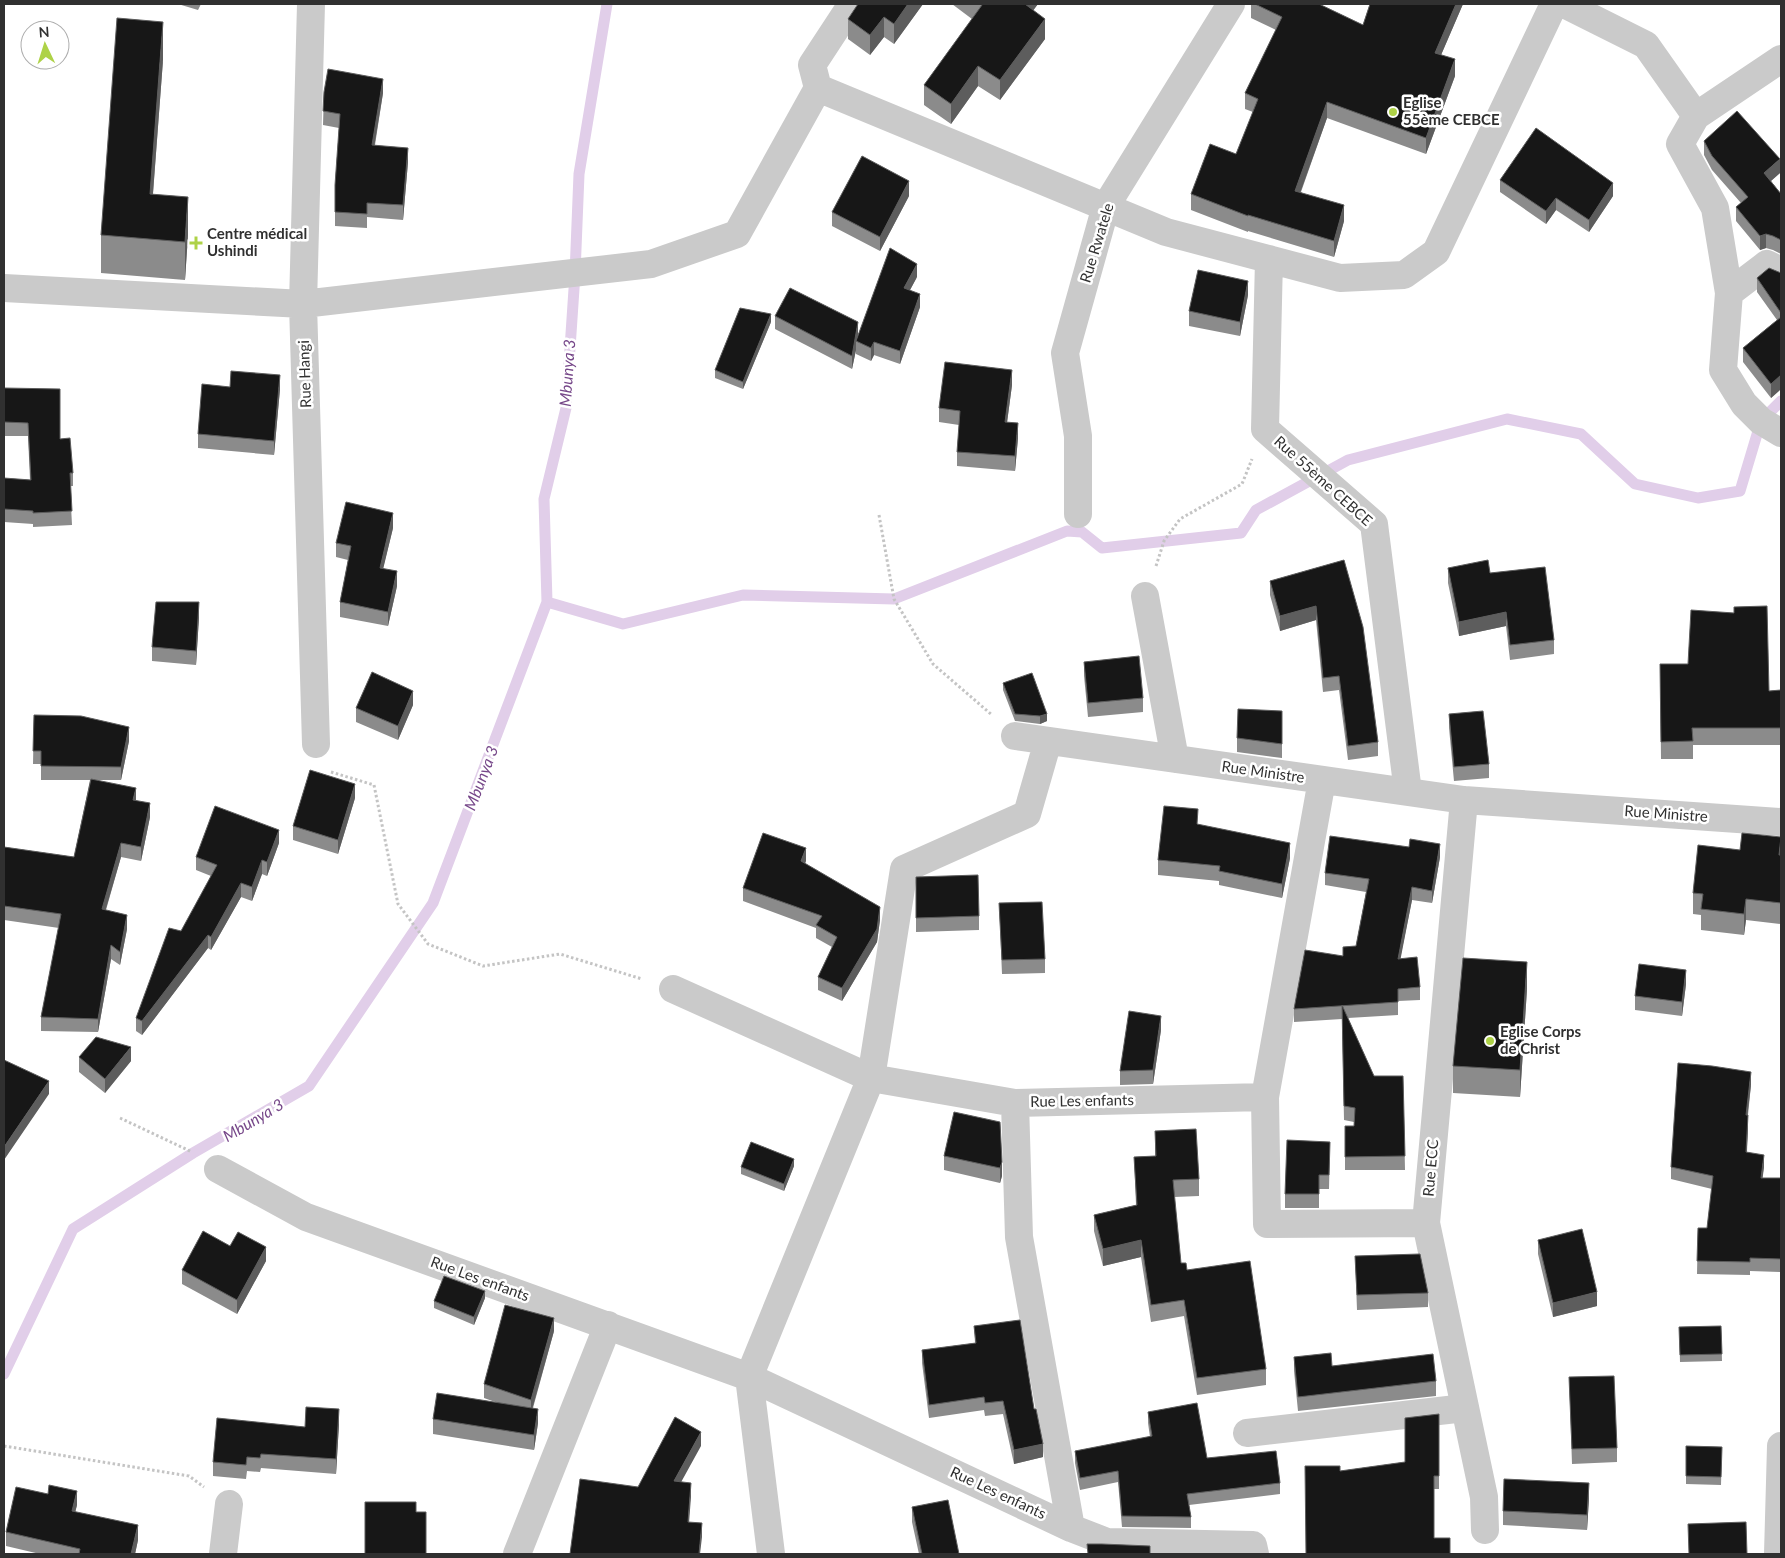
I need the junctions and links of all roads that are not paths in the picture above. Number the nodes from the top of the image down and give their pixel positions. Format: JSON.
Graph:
{"nodes":[{"id":1,"x":311,"y":4,"type":"edge"},
{"id":2,"x":852,"y":4,"type":"edge"},
{"id":3,"x":1231,"y":4,"type":"edge"},
{"id":4,"x":1554,"y":4,"type":"edge"},
{"id":5,"x":1564,"y":4,"type":"edge"},
{"id":6,"x":1781,"y":59,"type":"edge"},
{"id":7,"x":818,"y":88,"type":"junction"},
{"id":8,"x":1696,"y":116,"type":"junction"},
{"id":9,"x":1106,"y":206,"type":"junction"},
{"id":10,"x":1269,"y":259,"type":"junction"},
{"id":11,"x":1781,"y":271,"type":"edge"},
{"id":12,"x":4,"y":288,"type":"edge"},
{"id":13,"x":1729,"y":292,"type":"junction"},
{"id":14,"x":303,"y":304,"type":"junction"},
{"id":15,"x":1771,"y":427,"type":"edge"},
{"id":16,"x":1078,"y":514,"type":"dead end"},
{"id":17,"x":1145,"y":596,"type":"road end"},
{"id":18,"x":1015,"y":736,"type":"road end"},
{"id":19,"x":1048,"y":740,"type":"junction"},
{"id":20,"x":316,"y":744,"type":"road end"},
{"id":21,"x":1175,"y":759,"type":"junction"},
{"id":22,"x":1322,"y":780,"type":"junction"},
{"id":23,"x":1408,"y":792,"type":"junction"},
{"id":24,"x":1464,"y":800,"type":"junction"},
{"id":25,"x":1781,"y":822,"type":"edge"},
{"id":26,"x":673,"y":988,"type":"road end"},
{"id":27,"x":871,"y":1078,"type":"junction"},
{"id":28,"x":1264,"y":1097,"type":"junction"},
{"id":29,"x":1015,"y":1103,"type":"junction"},
{"id":30,"x":218,"y":1169,"type":"road end"},
{"id":31,"x":1426,"y":1223,"type":"junction"},
{"id":32,"x":608,"y":1325,"type":"junction"},
{"id":33,"x":749,"y":1376,"type":"junction"},
{"id":34,"x":1465,"y":1408,"type":"junction"},
{"id":35,"x":1247,"y":1433,"type":"dead end"},
{"id":36,"x":1781,"y":1446,"type":"edge"},
{"id":37,"x":229,"y":1504,"type":"road end"},
{"id":38,"x":1071,"y":1528,"type":"junction"},
{"id":39,"x":1485,"y":1530,"type":"dead end"},
{"id":40,"x":224,"y":1554,"type":"edge"},
{"id":41,"x":518,"y":1554,"type":"edge"},
{"id":42,"x":771,"y":1554,"type":"edge"},
{"id":43,"x":1255,"y":1554,"type":"edge"},
{"id":44,"x":1778,"y":1554,"type":"edge"}],
"edges":[{"from":1,"to":14,"type":"street","name":"Rue Hangi"},
{"from":2,"to":7,"type":"street"},
{"from":3,"to":9,"type":"street","name":"Rue Rwatele"},
{"from":4,"to":10,"type":"street"},
{"from":5,"to":8,"type":"street"},
{"from":6,"to":8,"type":"street"},
{"from":7,"to":9,"type":"street"},
{"from":7,"to":14,"type":"street"},
{"from":8,"to":13,"type":"street"},
{"from":9,"to":10,"type":"street"},
{"from":9,"to":16,"type":"street","name":"Rue Rwatele"},
{"from":10,"to":23,"type":"street","name":"Rue 55ème CEBCE"},
{"from":11,"to":13,"type":"street"},
{"from":12,"to":14,"type":"street"},
{"from":13,"to":15,"type":"street"},
{"from":14,"to":20,"type":"street","name":"Rue Hangi"},
{"from":17,"to":21,"type":"street"},
{"from":18,"to":19,"type":"street","name":"Rue Ministre"},
{"from":19,"to":21,"type":"street","name":"Rue Ministre"},
{"from":19,"to":27,"type":"street"},
{"from":21,"to":22,"type":"street","name":"Rue Ministre"},
{"from":22,"to":23,"type":"street","name":"Rue Ministre"},
{"from":22,"to":28,"type":"street"},
{"from":23,"to":24,"type":"street","name":"Rue Ministre"},
{"from":24,"to":25,"type":"street","name":"Rue Ministre"},
{"from":24,"to":31,"type":"street","name":"Rue ECC"},
{"from":26,"to":27,"type":"street","name":"Rue Les enfants"},
{"from":27,"to":29,"type":"street","name":"Rue Les enfants"},
{"from":27,"to":33,"type":"street"},
{"from":28,"to":29,"type":"street","name":"Rue Les enfants"},
{"from":28,"to":31,"type":"street"},
{"from":29,"to":38,"type":"street"},
{"from":30,"to":32,"type":"street","name":"Rue Les enfants"},
{"from":31,"to":34,"type":"street","name":"Rue ECC"},
{"from":32,"to":33,"type":"street","name":"Rue Les enfants"},
{"from":32,"to":41,"type":"street"},
{"from":33,"to":38,"type":"street","name":"Rue Les enfants"},
{"from":33,"to":42,"type":"street"},
{"from":34,"to":35,"type":"street"},
{"from":34,"to":39,"type":"street","name":"Rue ECC"},
{"from":36,"to":44,"type":"street"},
{"from":37,"to":40,"type":"street"},
{"from":38,"to":43,"type":"street","name":"Rue Les enfants"}]}
